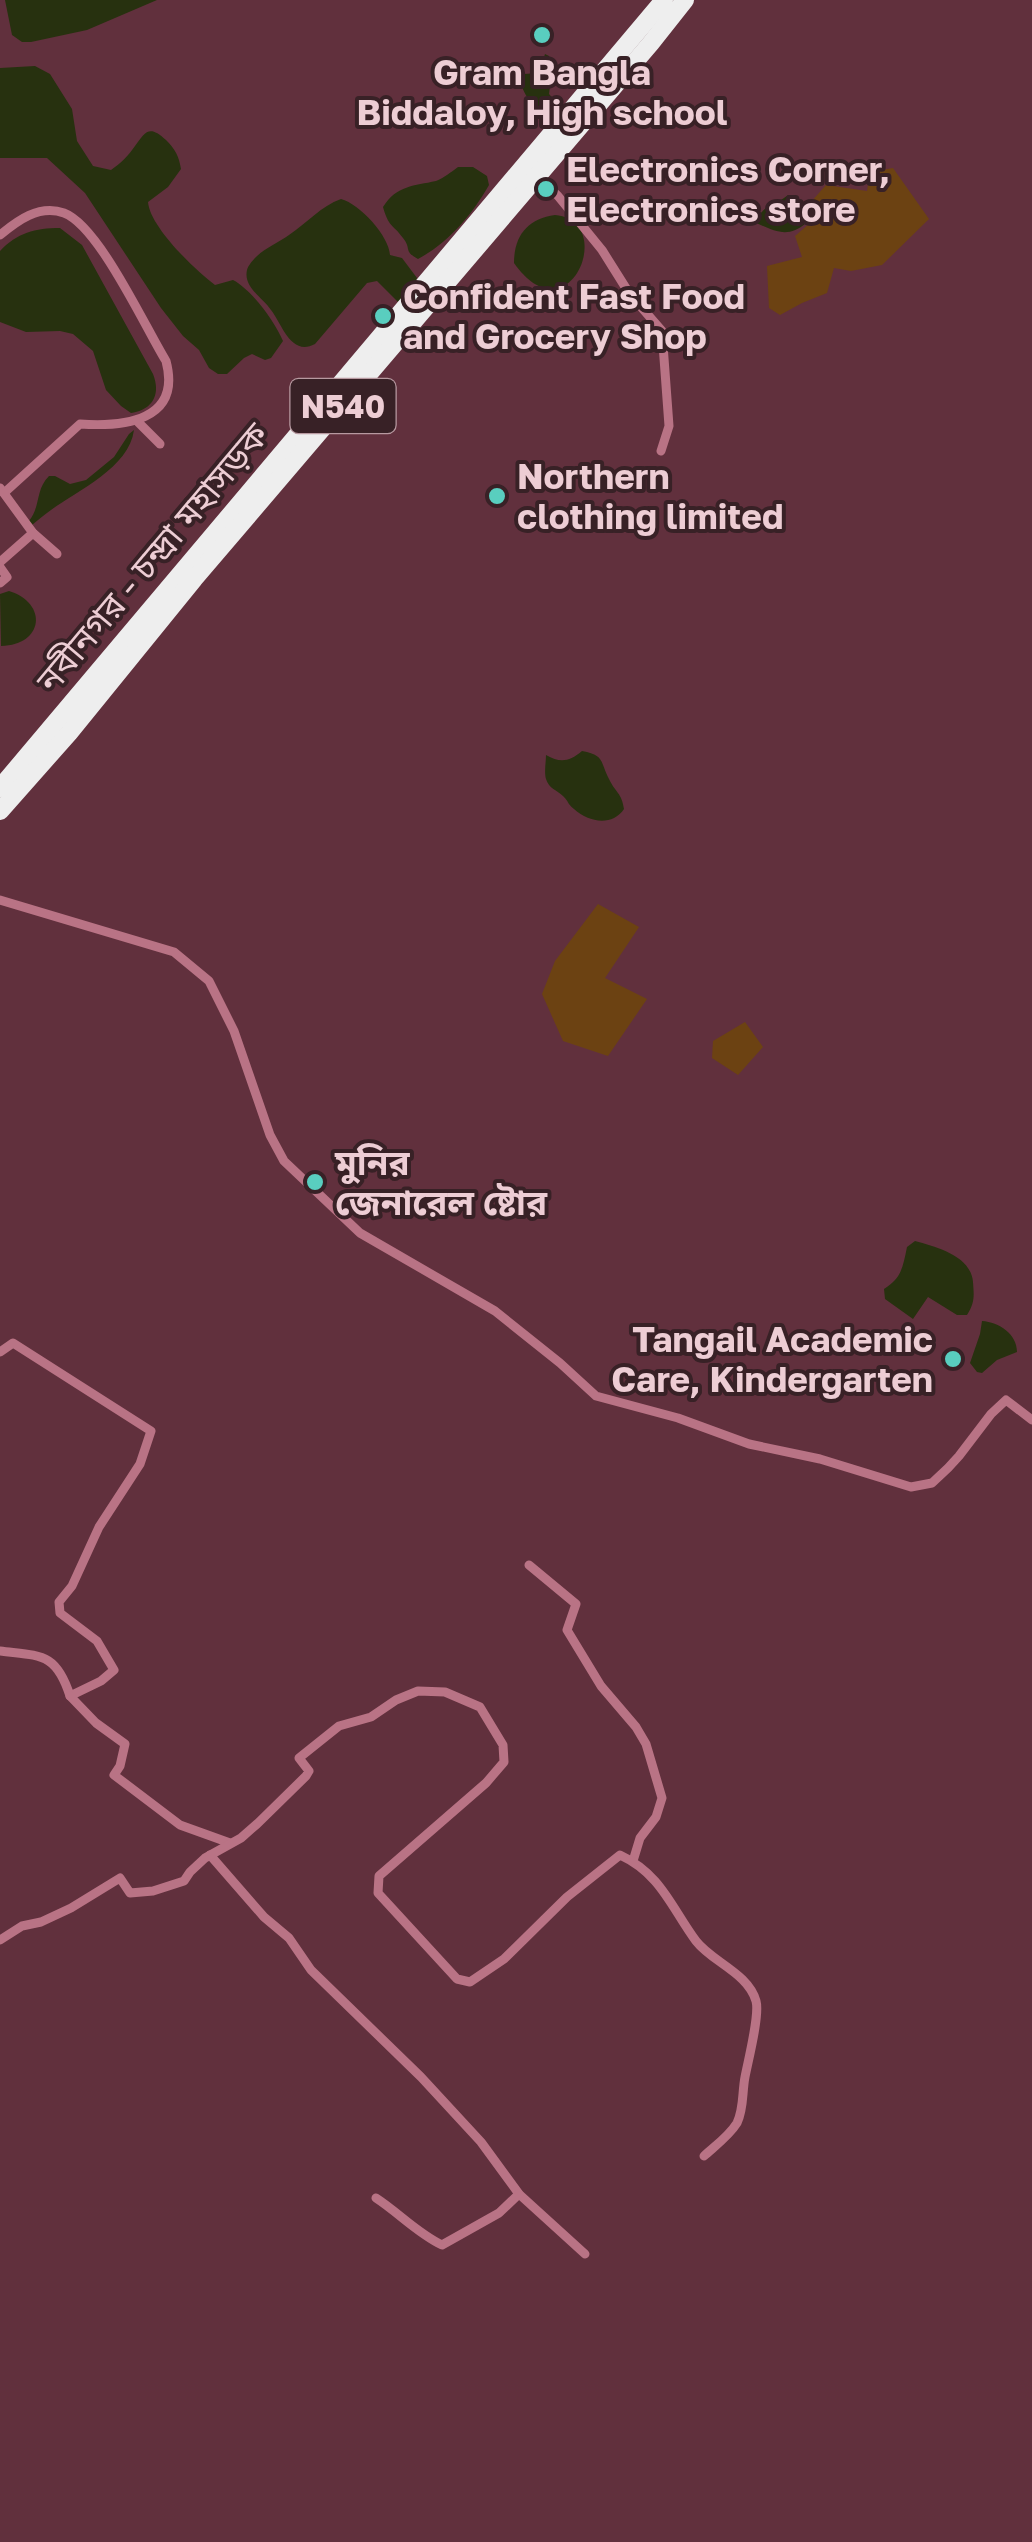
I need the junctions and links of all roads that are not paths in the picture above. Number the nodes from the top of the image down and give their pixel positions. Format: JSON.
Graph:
{"nodes":[{"id":1,"x":664,"y":0,"type":"edge"},
{"id":2,"x":685,"y":0,"type":"edge"},
{"id":3,"x":538,"y":176,"type":"junction"},
{"id":4,"x":0,"y":236,"type":"edge"},
{"id":5,"x":138,"y":421,"type":"junction"},
{"id":6,"x":160,"y":444,"type":"dead end"},
{"id":7,"x":662,"y":451,"type":"dead end"},
{"id":8,"x":2,"y":490,"type":"edge"},
{"id":9,"x":33,"y":533,"type":"junction"},
{"id":10,"x":214,"y":545,"type":"junction"},
{"id":11,"x":56,"y":554,"type":"dead end"},
{"id":12,"x":0,"y":565,"type":"edge"},
{"id":13,"x":0,"y":583,"type":"edge"},
{"id":14,"x":0,"y":788,"type":"edge"},
{"id":15,"x":0,"y":811,"type":"edge"},
{"id":16,"x":0,"y":900,"type":"edge"},
{"id":17,"x":0,"y":1352,"type":"edge"},
{"id":18,"x":1032,"y":1420,"type":"edge"},
{"id":19,"x":528,"y":1565,"type":"dead end"},
{"id":20,"x":0,"y":1651,"type":"edge"},
{"id":21,"x":70,"y":1696,"type":"junction"},
{"id":22,"x":230,"y":1843,"type":"junction"},
{"id":23,"x":210,"y":1855,"type":"junction"},
{"id":24,"x":633,"y":1861,"type":"junction"},
{"id":25,"x":3,"y":1934,"type":"edge"},
{"id":26,"x":704,"y":2156,"type":"dead end"},
{"id":27,"x":519,"y":2194,"type":"junction"},
{"id":28,"x":376,"y":2198,"type":"dead end"},
{"id":29,"x":585,"y":2254,"type":"dead end"}],
"edges":[{"from":1,"to":10,"type":"highway","name":"নবীনগর - চন্দ্রা মহাসড়ক","number":"N540"},
{"from":2,"to":3,"type":"highway","name":"নবীনগর - চন্দ্রা মহাসড়ক","number":"N540"},
{"from":3,"to":7,"type":"street"},
{"from":3,"to":10,"type":"highway","name":"নবীনগর - চন্দ্রা মহাসড়ক","number":"N540"},
{"from":4,"to":5,"type":"street"},
{"from":5,"to":6,"type":"street"},
{"from":5,"to":8,"type":"street"},
{"from":8,"to":9,"type":"street"},
{"from":9,"to":11,"type":"street"},
{"from":9,"to":12,"type":"street"},
{"from":10,"to":14,"type":"highway","name":"নবীনগর - চন্দ্রা মহাসড়ক","number":"N540"},
{"from":10,"to":15,"type":"highway","name":"নবীনগর - চন্দ্রা মহাসড়ক","number":"N540"},
{"from":12,"to":13,"type":"street"},
{"from":16,"to":18,"type":"street"},
{"from":17,"to":21,"type":"street"},
{"from":19,"to":24,"type":"street"},
{"from":20,"to":21,"type":"street"},
{"from":21,"to":22,"type":"street"},
{"from":22,"to":23,"type":"street"},
{"from":22,"to":24,"type":"street"},
{"from":23,"to":25,"type":"street"},
{"from":23,"to":27,"type":"street"},
{"from":24,"to":26,"type":"street"},
{"from":27,"to":28,"type":"street"},
{"from":27,"to":29,"type":"street"}]}
